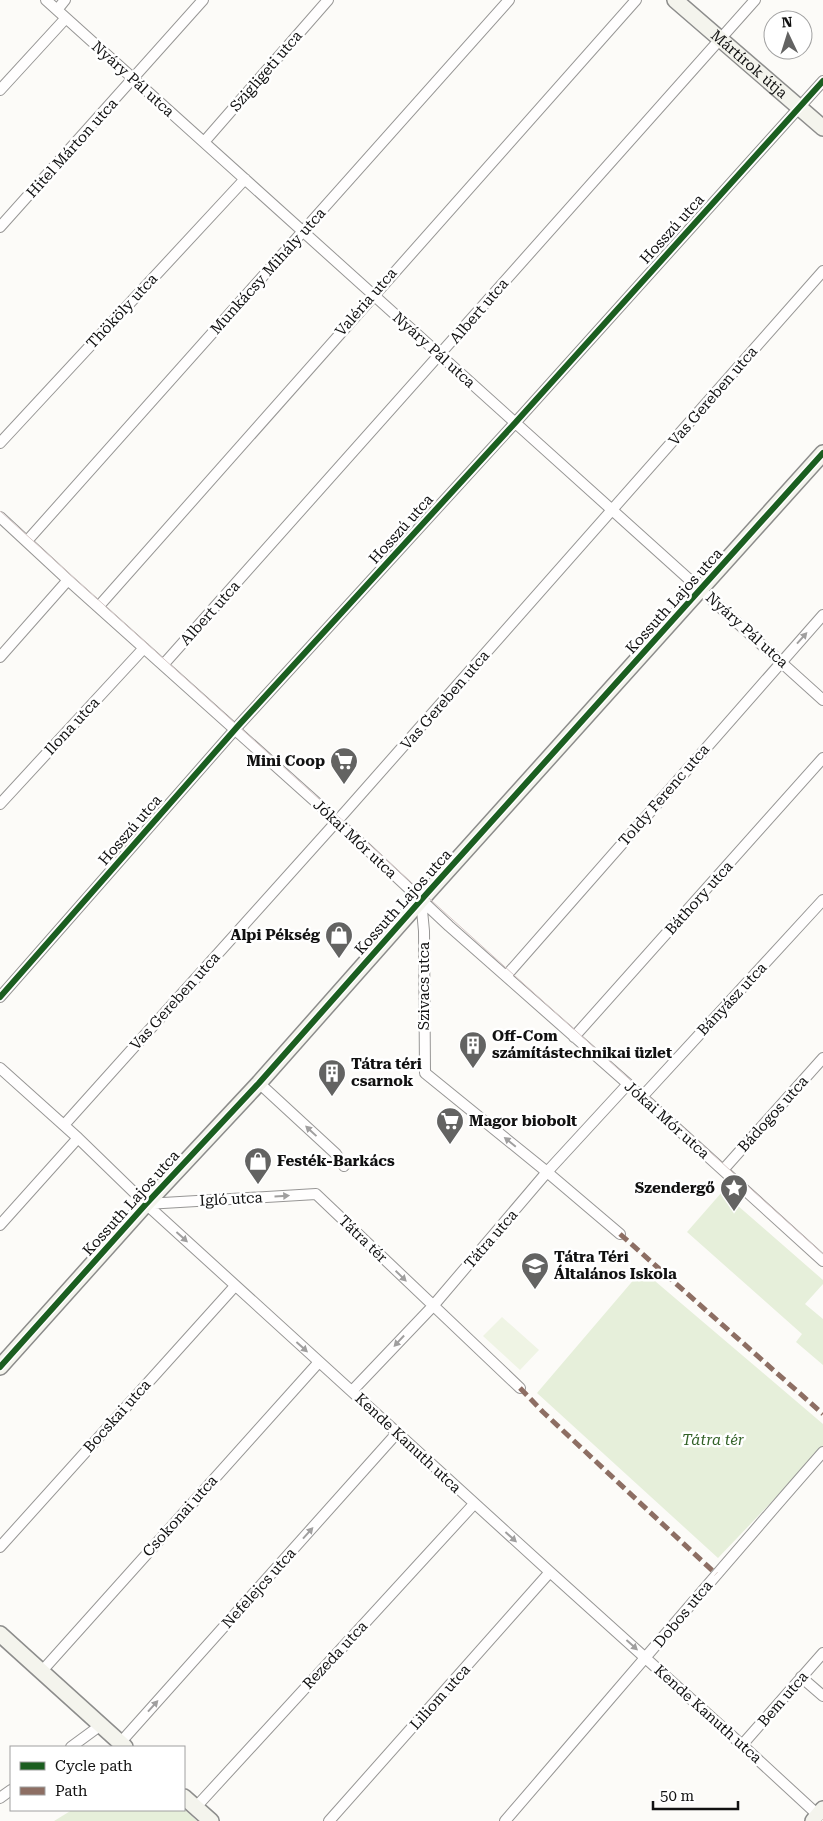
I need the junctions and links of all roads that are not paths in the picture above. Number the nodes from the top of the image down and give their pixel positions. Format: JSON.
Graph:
{"nodes":[{"id":1,"x":46,"y":0,"type":"edge"},
{"id":2,"x":65,"y":0,"type":"edge"},
{"id":3,"x":203,"y":0,"type":"edge"},
{"id":4,"x":328,"y":0,"type":"edge"},
{"id":5,"x":509,"y":0,"type":"edge"},
{"id":6,"x":636,"y":0,"type":"edge"},
{"id":7,"x":675,"y":0,"type":"edge"},
{"id":8,"x":754,"y":0,"type":"edge"},
{"id":9,"x":57,"y":10,"type":"junction"},
{"id":10,"x":66,"y":18,"type":"junction"},
{"id":11,"x":720,"y":39,"type":"junction"},
{"id":12,"x":134,"y":79,"type":"junction"},
{"id":13,"x":823,"y":81,"type":"edge"},
{"id":14,"x":0,"y":90,"type":"edge"},
{"id":15,"x":799,"y":107,"type":"junction"},
{"id":16,"x":823,"y":128,"type":"edge"},
{"id":17,"x":204,"y":142,"type":"junction"},
{"id":18,"x":245,"y":179,"type":"junction"},
{"id":19,"x":0,"y":228,"type":"edge"},
{"id":20,"x":303,"y":232,"type":"junction"},
{"id":21,"x":823,"y":271,"type":"edge"},
{"id":22,"x":373,"y":295,"type":"junction"},
{"id":23,"x":440,"y":355,"type":"junction"},
{"id":24,"x":515,"y":423,"type":"junction"},
{"id":25,"x":0,"y":443,"type":"edge"},
{"id":26,"x":823,"y":454,"type":"edge"},
{"id":27,"x":612,"y":510,"type":"junction"},
{"id":28,"x":0,"y":517,"type":"edge"},
{"id":29,"x":27,"y":541,"type":"junction"},
{"id":30,"x":68,"y":580,"type":"junction"},
{"id":31,"x":701,"y":589,"type":"junction"},
{"id":32,"x":99,"y":606,"type":"junction"},
{"id":33,"x":823,"y":615,"type":"edge"},
{"id":34,"x":144,"y":648,"type":"junction"},
{"id":35,"x":0,"y":656,"type":"edge"},
{"id":36,"x":782,"y":661,"type":"junction"},
{"id":37,"x":164,"y":665,"type":"junction"},
{"id":38,"x":823,"y":700,"type":"edge"},
{"id":39,"x":236,"y":729,"type":"junction"},
{"id":40,"x":823,"y":758,"type":"edge"},
{"id":41,"x":0,"y":804,"type":"edge"},
{"id":42,"x":337,"y":821,"type":"junction"},
{"id":43,"x":421,"y":900,"type":"junction"},
{"id":44,"x":823,"y":900,"type":"edge"},
{"id":45,"x":506,"y":976,"type":"junction"},
{"id":46,"x":0,"y":997,"type":"edge"},
{"id":47,"x":574,"y":1037,"type":"junction"},
{"id":48,"x":823,"y":1058,"type":"edge"},
{"id":49,"x":0,"y":1068,"type":"edge"},
{"id":50,"x":259,"y":1083,"type":"junction"},
{"id":51,"x":628,"y":1084,"type":"junction"},
{"id":52,"x":642,"y":1098,"type":"junction"},
{"id":53,"x":64,"y":1125,"type":"junction"},
{"id":54,"x":78,"y":1138,"type":"junction"},
{"id":55,"x":344,"y":1166,"type":"dead end"},
{"id":56,"x":723,"y":1170,"type":"junction"},
{"id":57,"x":547,"y":1172,"type":"junction"},
{"id":58,"x":316,"y":1194,"type":"joint"},
{"id":59,"x":146,"y":1204,"type":"junction"},
{"id":60,"x":0,"y":1225,"type":"edge"},
{"id":61,"x":620,"y":1234,"type":"dead end"},
{"id":62,"x":823,"y":1261,"type":"edge"},
{"id":63,"x":235,"y":1286,"type":"junction"},
{"id":64,"x":433,"y":1306,"type":"junction"},
{"id":65,"x":319,"y":1362,"type":"junction"},
{"id":66,"x":0,"y":1367,"type":"edge"},
{"id":67,"x":520,"y":1388,"type":"dead end"},
{"id":68,"x":352,"y":1392,"type":"junction"},
{"id":69,"x":397,"y":1433,"type":"junction"},
{"id":70,"x":823,"y":1452,"type":"edge"},
{"id":71,"x":474,"y":1504,"type":"junction"},
{"id":72,"x":0,"y":1547,"type":"edge"},
{"id":73,"x":550,"y":1572,"type":"junction"},
{"id":74,"x":0,"y":1634,"type":"edge"},
{"id":75,"x":823,"y":1653,"type":"edge"},
{"id":76,"x":646,"y":1658,"type":"junction"},
{"id":77,"x":42,"y":1671,"type":"junction"},
{"id":78,"x":801,"y":1677,"type":"junction"},
{"id":79,"x":823,"y":1696,"type":"edge"},
{"id":80,"x":101,"y":1726,"type":"junction"},
{"id":81,"x":123,"y":1745,"type":"edge"},
{"id":82,"x":742,"y":1745,"type":"junction"},
{"id":83,"x":72,"y":1746,"type":"edge"},
{"id":84,"x":185,"y":1798,"type":"edge"},
{"id":85,"x":196,"y":1807,"type":"junction"},
{"id":86,"x":818,"y":1815,"type":"edge"},
{"id":87,"x":211,"y":1821,"type":"edge"},
{"id":88,"x":329,"y":1821,"type":"edge"},
{"id":89,"x":505,"y":1821,"type":"edge"}],
"edges":[{"from":1,"to":9,"type":"street","name":"Nyáry Pál utca"},
{"from":2,"to":9,"type":"street"},
{"from":3,"to":12,"type":"street","name":"Hitel Márton utca"},
{"from":4,"to":17,"type":"street","name":"Szigligeti utca"},
{"from":5,"to":20,"type":"street","name":"Munkácsy Mihály utca"},
{"from":6,"to":22,"type":"street","name":"Valéria utca"},
{"from":7,"to":11,"type":"street","name":"Mártírok útja"},
{"from":8,"to":11,"type":"street","name":"Albert utca"},
{"from":9,"to":10,"type":"street","name":"Nyáry Pál utca"},
{"from":10,"to":12,"type":"street","name":"Nyáry Pál utca"},
{"from":10,"to":14,"type":"street"},
{"from":11,"to":15,"type":"street","name":"Mártírok útja"},
{"from":11,"to":23,"type":"street","name":"Albert utca"},
{"from":12,"to":17,"type":"street","name":"Nyáry Pál utca"},
{"from":12,"to":19,"type":"street","name":"Hitel Márton utca"},
{"from":13,"to":15,"type":"street","name":"Hosszú utca"},
{"from":15,"to":16,"type":"street","name":"Mártírok útja"},
{"from":15,"to":24,"type":"street","name":"Hosszú utca"},
{"from":17,"to":18,"type":"street","name":"Nyáry Pál utca"},
{"from":18,"to":20,"type":"street","name":"Nyáry Pál utca"},
{"from":18,"to":25,"type":"street","name":"Thököly utca"},
{"from":20,"to":22,"type":"street","name":"Nyáry Pál utca"},
{"from":20,"to":29,"type":"street","name":"Munkácsy Mihály utca"},
{"from":21,"to":27,"type":"street","name":"Vas Gereben utca"},
{"from":22,"to":23,"type":"street","name":"Nyáry Pál utca"},
{"from":22,"to":32,"type":"street","name":"Valéria utca"},
{"from":23,"to":24,"type":"street","name":"Nyáry Pál utca"},
{"from":23,"to":37,"type":"street","name":"Albert utca"},
{"from":24,"to":27,"type":"street","name":"Nyáry Pál utca"},
{"from":24,"to":39,"type":"street","name":"Hosszú utca"},
{"from":26,"to":31,"type":"street","name":"Kossuth Lajos utca"},
{"from":27,"to":31,"type":"street","name":"Nyáry Pál utca"},
{"from":27,"to":42,"type":"street","name":"Vas Gereben utca"},
{"from":28,"to":29,"type":"street","name":"Jókai Mór utca"},
{"from":29,"to":30,"type":"street","name":"Jókai Mór utca"},
{"from":30,"to":32,"type":"street","name":"Jókai Mór utca"},
{"from":30,"to":35,"type":"street"},
{"from":31,"to":36,"type":"street","name":"Nyáry Pál utca"},
{"from":31,"to":43,"type":"street","name":"Kossuth Lajos utca"},
{"from":32,"to":34,"type":"street","name":"Jókai Mór utca"},
{"from":36,"to":33,"type":"street","name":"Toldy Ferenc utca","one_way":true},
{"from":34,"to":37,"type":"street","name":"Jókai Mór utca"},
{"from":34,"to":41,"type":"street","name":"Ilona utca"},
{"from":36,"to":38,"type":"street","name":"Nyáry Pál utca"},
{"from":36,"to":45,"type":"street","name":"Toldy Ferenc utca"},
{"from":37,"to":39,"type":"street","name":"Jókai Mór utca"},
{"from":39,"to":42,"type":"street","name":"Jókai Mór utca"},
{"from":39,"to":46,"type":"street","name":"Hosszú utca"},
{"from":40,"to":47,"type":"street","name":"Báthory utca"},
{"from":42,"to":43,"type":"street","name":"Jókai Mór utca"},
{"from":42,"to":53,"type":"street","name":"Vas Gereben utca"},
{"from":43,"to":45,"type":"street","name":"Jókai Mór utca"},
{"from":43,"to":50,"type":"street","name":"Kossuth Lajos utca"},
{"from":57,"to":43,"type":"street","name":"Szivacs utca","one_way":true},
{"from":44,"to":52,"type":"street","name":"Bányász utca"},
{"from":45,"to":47,"type":"street","name":"Jókai Mór utca"},
{"from":47,"to":51,"type":"street","name":"Jókai Mór utca"},
{"from":48,"to":56,"type":"street","name":"Bádogos utca"},
{"from":49,"to":53,"type":"street","name":"Kende Kanuth utca"},
{"from":55,"to":50,"type":"street","one_way":true},
{"from":50,"to":59,"type":"street","name":"Kossuth Lajos utca"},
{"from":51,"to":52,"type":"street","name":"Jókai Mór utca"},
{"from":51,"to":57,"type":"street"},
{"from":52,"to":56,"type":"street","name":"Jókai Mór utca"},
{"from":53,"to":54,"type":"street","name":"Kende Kanuth utca"},
{"from":54,"to":59,"type":"street","name":"Kende Kanuth utca"},
{"from":54,"to":60,"type":"street"},
{"from":56,"to":62,"type":"street","name":"Jókai Mór utca"},
{"from":57,"to":61,"type":"street"},
{"from":57,"to":64,"type":"street"},
{"from":59,"to":58,"type":"street","name":"Igló utca","one_way":true},
{"from":58,"to":64,"type":"street","name":"Tátra tér","one_way":true},
{"from":59,"to":63,"type":"street","name":"Kende Kanuth utca","one_way":true},
{"from":59,"to":66,"type":"street","name":"Kossuth Lajos utca"},
{"from":63,"to":65,"type":"street","name":"Kende Kanuth utca","one_way":true},
{"from":63,"to":72,"type":"street","name":"Bocskai utca"},
{"from":64,"to":67,"type":"street","name":"Tátra tér"},
{"from":64,"to":68,"type":"street","one_way":true},
{"from":65,"to":68,"type":"street","name":"Kende Kanuth utca"},
{"from":65,"to":77,"type":"street","name":"Csokonai utca"},
{"from":68,"to":69,"type":"street","name":"Kende Kanuth utca"},
{"from":69,"to":71,"type":"street","name":"Kende Kanuth utca"},
{"from":81,"to":69,"type":"street","name":"Nefelejcs utca","one_way":true},
{"from":70,"to":76,"type":"street","name":"Dobos utca"},
{"from":71,"to":73,"type":"street","name":"Kende Kanuth utca","one_way":true},
{"from":71,"to":85,"type":"street","name":"Rezeda utca"},
{"from":73,"to":76,"type":"street","name":"Kende Kanuth utca","one_way":true},
{"from":73,"to":88,"type":"street","name":"Liliom utca"},
{"from":74,"to":77,"type":"street"},
{"from":75,"to":78,"type":"street","name":"Bem utca"},
{"from":76,"to":82,"type":"street","name":"Kende Kanuth utca"},
{"from":76,"to":89,"type":"street","name":"Dobos utca"},
{"from":77,"to":80,"type":"street"},
{"from":78,"to":79,"type":"street"},
{"from":78,"to":82,"type":"street","name":"Bem utca"},
{"from":80,"to":81,"type":"street"},
{"from":80,"to":83,"type":"street"},
{"from":82,"to":86,"type":"street","name":"Kende Kanuth utca"},
{"from":84,"to":85,"type":"street"},
{"from":85,"to":87,"type":"street"}]}
